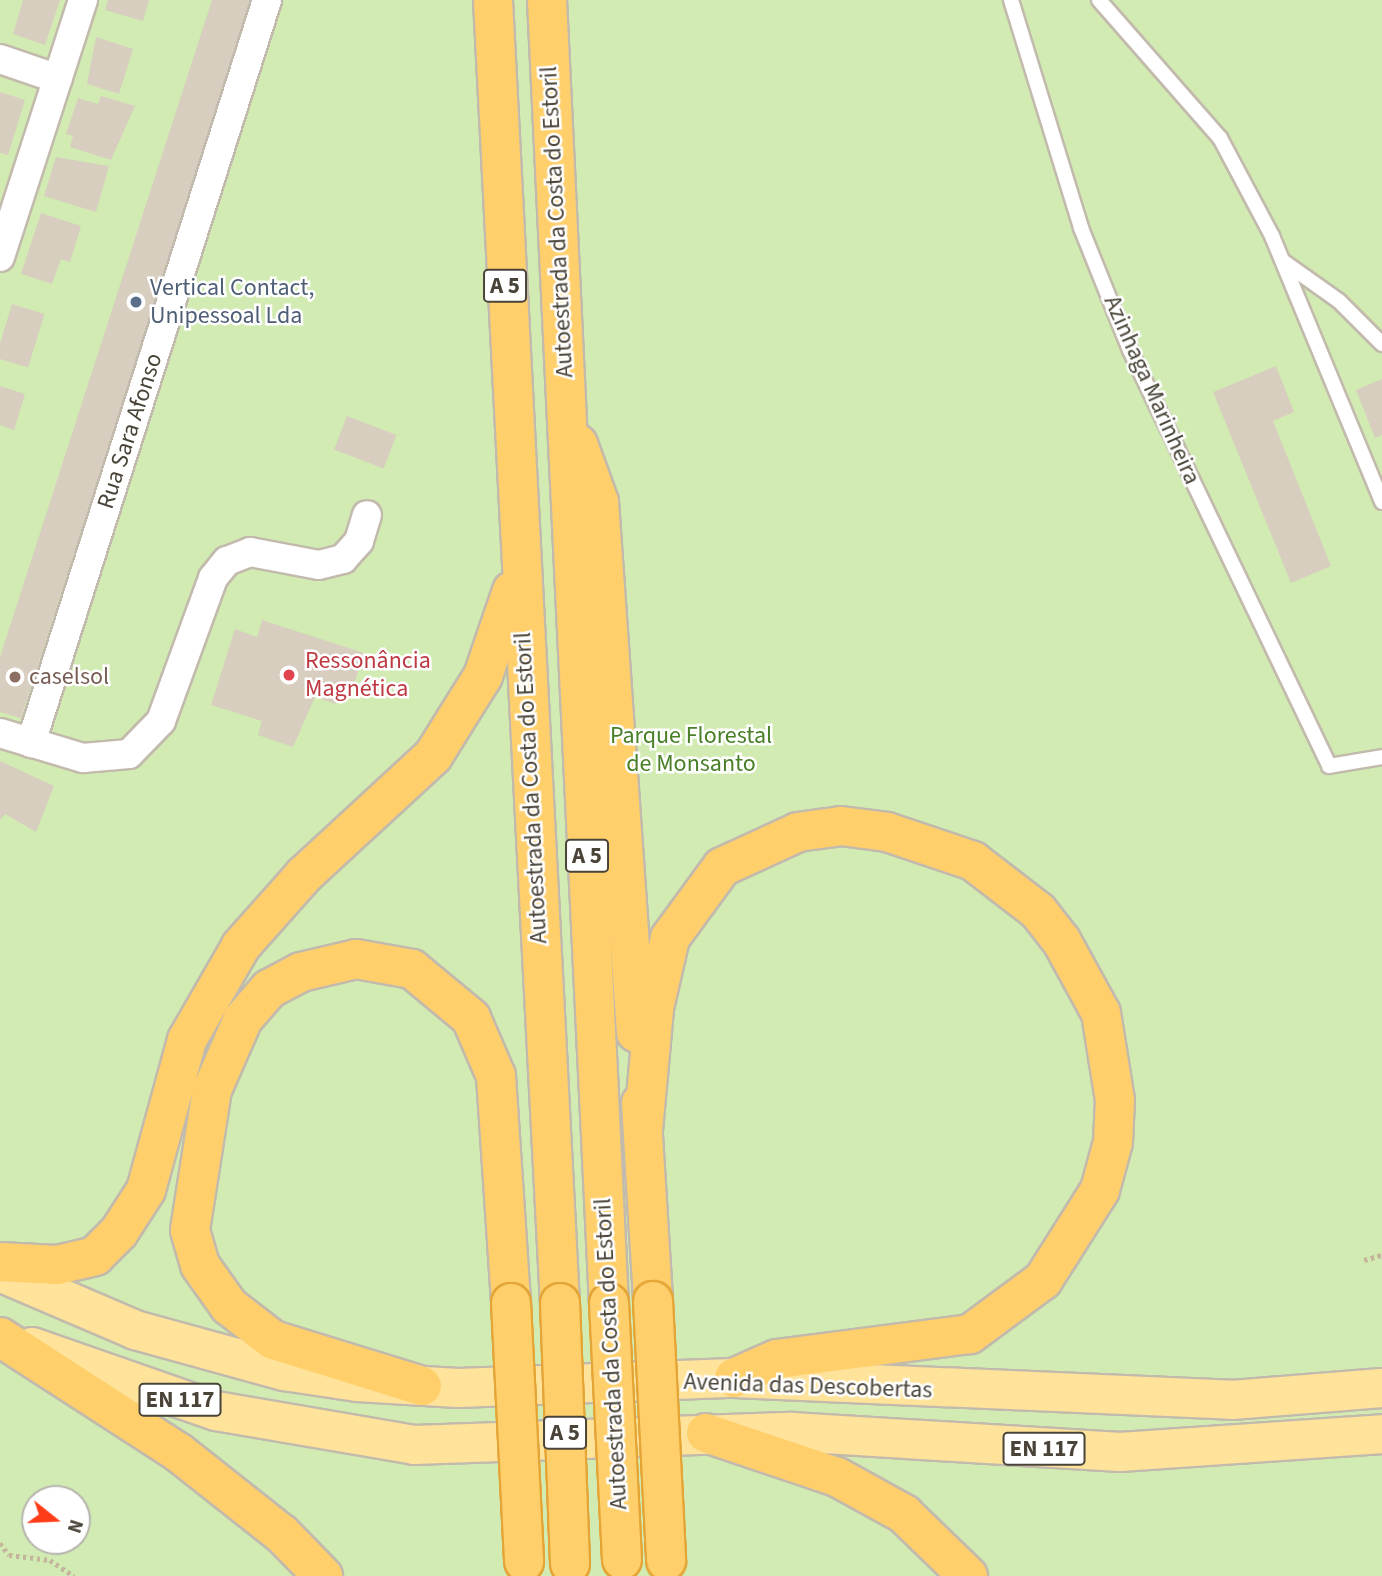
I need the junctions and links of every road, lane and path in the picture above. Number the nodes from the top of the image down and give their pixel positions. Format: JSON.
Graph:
{"nodes":[{"id":1,"x":83,"y":0,"type":"edge"},
{"id":2,"x":267,"y":0,"type":"edge"},
{"id":3,"x":493,"y":0,"type":"edge"},
{"id":4,"x":547,"y":0,"type":"edge"},
{"id":5,"x":1011,"y":0,"type":"edge"},
{"id":6,"x":1099,"y":0,"type":"edge"},
{"id":7,"x":0,"y":60,"type":"edge"},
{"id":8,"x":58,"y":79,"type":"junction"},
{"id":9,"x":0,"y":257,"type":"edge"},
{"id":10,"x":1282,"y":261,"type":"junction"},
{"id":11,"x":1382,"y":344,"type":"edge"},
{"id":12,"x":565,"y":409,"type":"junction"},
{"id":13,"x":1382,"y":502,"type":"edge"},
{"id":14,"x":367,"y":515,"type":"dead end"},
{"id":15,"x":518,"y":572,"type":"junction"},
{"id":16,"x":0,"y":733,"type":"edge"},
{"id":17,"x":31,"y":743,"type":"junction"},
{"id":18,"x":1382,"y":757,"type":"edge"},
{"id":19,"x":643,"y":1130,"type":"junction"},
{"id":20,"x":1382,"y":1255,"type":"edge"},
{"id":21,"x":1364,"y":1260,"type":"dead end"},
{"id":22,"x":0,"y":1262,"type":"edge"},
{"id":23,"x":0,"y":1272,"type":"edge"},
{"id":24,"x":0,"y":1335,"type":"edge"},
{"id":25,"x":734,"y":1378,"type":"junction"},
{"id":26,"x":422,"y":1386,"type":"junction"},
{"id":27,"x":1382,"y":1388,"type":"edge"},
{"id":28,"x":706,"y":1433,"type":"junction"},
{"id":29,"x":1382,"y":1434,"type":"edge"},
{"id":30,"x":0,"y":1543,"type":"edge"},
{"id":31,"x":622,"y":1568,"type":"edge"},
{"id":32,"x":667,"y":1568,"type":"edge"},
{"id":33,"x":525,"y":1569,"type":"edge"},
{"id":34,"x":570,"y":1570,"type":"edge"},
{"id":35,"x":74,"y":1576,"type":"edge"},
{"id":36,"x":323,"y":1576,"type":"edge"},
{"id":37,"x":968,"y":1576,"type":"edge"}],
"edges":[{"from":1,"to":8,"type":"street"},
{"from":2,"to":17,"type":"street","name":"Rua Sara Afonso"},
{"from":3,"to":15,"type":"highway","name":"Autoestrada da Costa do Estoril","number":"A 5"},
{"from":4,"to":12,"type":"highway","name":"Autoestrada da Costa do Estoril","number":"A 5"},
{"from":5,"to":18,"type":"lane","name":"Azinhaga Marinheira"},
{"from":6,"to":10,"type":"lane"},
{"from":7,"to":8,"type":"street"},
{"from":8,"to":9,"type":"street"},
{"from":10,"to":11,"type":"lane"},
{"from":10,"to":13,"type":"lane"},
{"from":12,"to":19,"type":"highway"},
{"from":12,"to":31,"type":"highway","name":"Autoestrada da Costa do Estoril","number":"A 5","bridge":true},
{"from":14,"to":17,"type":"street"},
{"from":15,"to":22,"type":"highway"},
{"from":15,"to":34,"type":"highway","name":"Autoestrada da Costa do Estoril","number":"A 5","bridge":true},
{"from":16,"to":17,"type":"street"},
{"from":19,"to":25,"type":"highway"},
{"from":19,"to":32,"type":"highway","bridge":true},
{"from":20,"to":21,"type":"path"},
{"from":23,"to":26,"type":"main road","name":"Avenida das Descobertas"},
{"from":24,"to":28,"type":"main road","name":"Avenida das Descobertas","number":"EN 117"},
{"from":24,"to":36,"type":"highway"},
{"from":25,"to":26,"type":"main road","name":"Avenida das Descobertas"},
{"from":25,"to":27,"type":"main road","name":"Avenida das Descobertas"},
{"from":26,"to":33,"type":"highway","bridge":true},
{"from":28,"to":29,"type":"main road","name":"Avenida das Descobertas","number":"EN 117"},
{"from":28,"to":37,"type":"highway"},
{"from":30,"to":35,"type":"path"}]}
